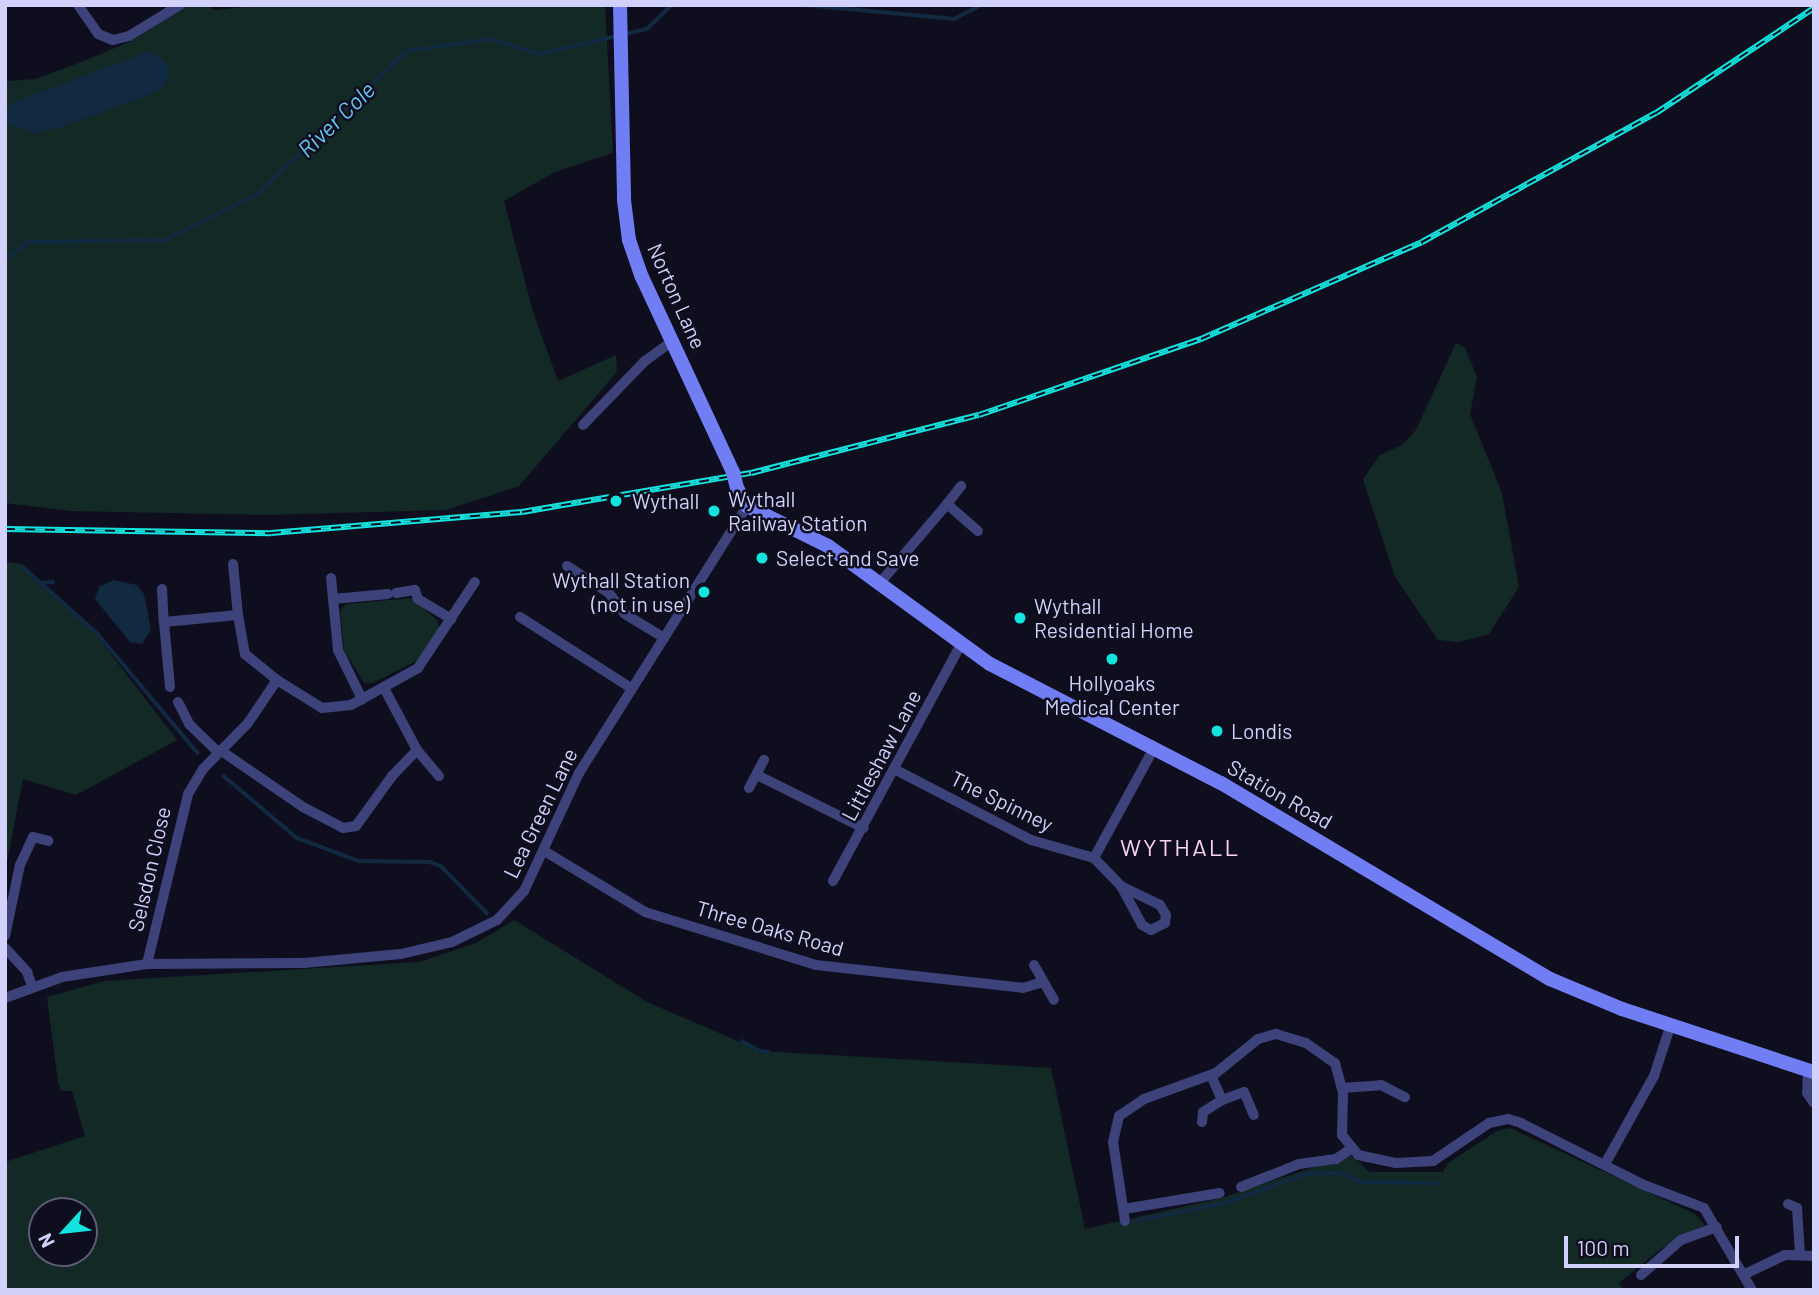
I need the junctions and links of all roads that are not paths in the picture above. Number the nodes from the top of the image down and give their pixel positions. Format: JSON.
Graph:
{"nodes":[{"id":1,"x":78,"y":5,"type":"edge"},
{"id":2,"x":180,"y":5,"type":"edge"},
{"id":3,"x":620,"y":5,"type":"edge"},
{"id":4,"x":673,"y":341,"type":"junction"},
{"id":5,"x":583,"y":425,"type":"dead end"},
{"id":6,"x":961,"y":486,"type":"dead end"},
{"id":7,"x":947,"y":504,"type":"junction"},
{"id":8,"x":747,"y":506,"type":"junction"},
{"id":9,"x":978,"y":531,"type":"dead end"},
{"id":10,"x":233,"y":564,"type":"dead end"},
{"id":11,"x":567,"y":566,"type":"dead end"},
{"id":12,"x":331,"y":578,"type":"dead end"},
{"id":13,"x":475,"y":582,"type":"dead end"},
{"id":14,"x":879,"y":584,"type":"junction"},
{"id":15,"x":162,"y":589,"type":"dead end"},
{"id":16,"x":333,"y":599,"type":"junction"},
{"id":17,"x":238,"y":615,"type":"junction"},
{"id":18,"x":520,"y":617,"type":"dead end"},
{"id":19,"x":451,"y":619,"type":"junction"},
{"id":20,"x":164,"y":622,"type":"junction"},
{"id":21,"x":664,"y":638,"type":"junction"},
{"id":22,"x":960,"y":646,"type":"junction"},
{"id":23,"x":278,"y":680,"type":"junction"},
{"id":24,"x":170,"y":687,"type":"dead end"},
{"id":25,"x":384,"y":688,"type":"junction"},
{"id":26,"x":631,"y":688,"type":"junction"},
{"id":27,"x":362,"y":699,"type":"junction"},
{"id":28,"x":178,"y":702,"type":"dead end"},
{"id":29,"x":417,"y":750,"type":"junction"},
{"id":30,"x":1153,"y":750,"type":"junction"},
{"id":31,"x":219,"y":751,"type":"junction"},
{"id":32,"x":764,"y":760,"type":"dead end"},
{"id":33,"x":896,"y":770,"type":"junction"},
{"id":34,"x":757,"y":775,"type":"junction"},
{"id":35,"x":439,"y":776,"type":"dead end"},
{"id":36,"x":749,"y":788,"type":"dead end"},
{"id":37,"x":864,"y":828,"type":"junction"},
{"id":38,"x":49,"y":841,"type":"dead end"},
{"id":39,"x":546,"y":852,"type":"junction"},
{"id":40,"x":1094,"y":858,"type":"junction"},
{"id":41,"x":834,"y":881,"type":"dead end"},
{"id":42,"x":1121,"y":886,"type":"junction"},
{"id":43,"x":5,"y":936,"type":"edge"},
{"id":44,"x":5,"y":948,"type":"edge"},
{"id":45,"x":147,"y":964,"type":"junction"},
{"id":46,"x":1034,"y":965,"type":"dead end"},
{"id":47,"x":1043,"y":982,"type":"junction"},
{"id":48,"x":32,"y":986,"type":"junction"},
{"id":49,"x":5,"y":998,"type":"edge"},
{"id":50,"x":1054,"y":1000,"type":"dead end"},
{"id":51,"x":1671,"y":1024,"type":"junction"},
{"id":52,"x":1811,"y":1071,"type":"edge"},
{"id":53,"x":1211,"y":1075,"type":"junction"},
{"id":54,"x":1342,"y":1088,"type":"junction"},
{"id":55,"x":1405,"y":1097,"type":"dead end"},
{"id":56,"x":1222,"y":1100,"type":"junction"},
{"id":57,"x":1814,"y":1102,"type":"edge"},
{"id":58,"x":1254,"y":1115,"type":"dead end"},
{"id":59,"x":1202,"y":1122,"type":"dead end"},
{"id":60,"x":1351,"y":1149,"type":"junction"},
{"id":61,"x":1605,"y":1164,"type":"junction"},
{"id":62,"x":1241,"y":1187,"type":"dead end"},
{"id":63,"x":1220,"y":1193,"type":"dead end"},
{"id":64,"x":1788,"y":1204,"type":"dead end"},
{"id":65,"x":1124,"y":1209,"type":"junction"},
{"id":66,"x":1125,"y":1222,"type":"dead end"},
{"id":67,"x":1717,"y":1227,"type":"junction"},
{"id":68,"x":1800,"y":1254,"type":"junction"},
{"id":69,"x":1814,"y":1256,"type":"edge"},
{"id":70,"x":1745,"y":1274,"type":"junction"},
{"id":71,"x":1640,"y":1275,"type":"dead end"},
{"id":72,"x":1752,"y":1290,"type":"edge"}],
"edges":[{"from":1,"to":2,"type":"street"},
{"from":3,"to":4,"type":"street","name":"Norton Lane"},
{"from":4,"to":5,"type":"street"},
{"from":4,"to":8,"type":"street","name":"Norton Lane","bridge":true},
{"from":6,"to":7,"type":"street"},
{"from":7,"to":9,"type":"street"},
{"from":7,"to":14,"type":"street"},
{"from":8,"to":14,"type":"street","name":"Station Road"},
{"from":8,"to":21,"type":"street","name":"Lea Green Lane"},
{"from":10,"to":17,"type":"street"},
{"from":11,"to":21,"type":"street"},
{"from":12,"to":16,"type":"street"},
{"from":13,"to":19,"type":"street"},
{"from":14,"to":22,"type":"street","name":"Station Road"},
{"from":15,"to":20,"type":"street"},
{"from":16,"to":19,"type":"street"},
{"from":16,"to":27,"type":"street"},
{"from":17,"to":20,"type":"street"},
{"from":17,"to":23,"type":"street"},
{"from":18,"to":26,"type":"street"},
{"from":19,"to":25,"type":"street"},
{"from":20,"to":24,"type":"street"},
{"from":21,"to":26,"type":"street","name":"Lea Green Lane"},
{"from":22,"to":30,"type":"street","name":"Station Road"},
{"from":22,"to":33,"type":"street","name":"Littleshaw Lane"},
{"from":23,"to":27,"type":"street"},
{"from":23,"to":31,"type":"street","name":"Selsdon Close"},
{"from":25,"to":27,"type":"street"},
{"from":25,"to":29,"type":"street"},
{"from":26,"to":39,"type":"street","name":"Lea Green Lane"},
{"from":28,"to":31,"type":"street"},
{"from":29,"to":31,"type":"street"},
{"from":29,"to":35,"type":"street"},
{"from":30,"to":40,"type":"street"},
{"from":30,"to":51,"type":"street","name":"Station Road"},
{"from":31,"to":45,"type":"street","name":"Selsdon Close"},
{"from":32,"to":34,"type":"street"},
{"from":33,"to":37,"type":"street","name":"Littleshaw Lane"},
{"from":33,"to":40,"type":"street","name":"The Spinney"},
{"from":34,"to":36,"type":"street"},
{"from":34,"to":37,"type":"street"},
{"from":37,"to":41,"type":"street","name":"Littleshaw Lane"},
{"from":38,"to":43,"type":"street"},
{"from":39,"to":45,"type":"street","name":"Lea Green Lane"},
{"from":39,"to":47,"type":"street","name":"Three Oaks Road"},
{"from":40,"to":42,"type":"street"},
{"from":42,"to":42,"type":"street"},
{"from":44,"to":48,"type":"street"},
{"from":45,"to":48,"type":"street","name":"Lea Green Lane"},
{"from":46,"to":47,"type":"street"},
{"from":47,"to":50,"type":"street"},
{"from":48,"to":49,"type":"street","name":"Lea Green Lane"},
{"from":51,"to":52,"type":"street","name":"Station Road"},
{"from":51,"to":61,"type":"street"},
{"from":52,"to":57,"type":"street"},
{"from":53,"to":54,"type":"street"},
{"from":53,"to":56,"type":"street"},
{"from":53,"to":65,"type":"street"},
{"from":54,"to":55,"type":"street"},
{"from":54,"to":60,"type":"street"},
{"from":56,"to":58,"type":"street"},
{"from":56,"to":59,"type":"street"},
{"from":60,"to":61,"type":"street"},
{"from":60,"to":62,"type":"street"},
{"from":61,"to":67,"type":"street"},
{"from":63,"to":65,"type":"street"},
{"from":64,"to":68,"type":"street"},
{"from":65,"to":66,"type":"street"},
{"from":67,"to":70,"type":"street"},
{"from":67,"to":71,"type":"street"},
{"from":68,"to":69,"type":"street"},
{"from":68,"to":70,"type":"street"},
{"from":70,"to":72,"type":"street"}]}
